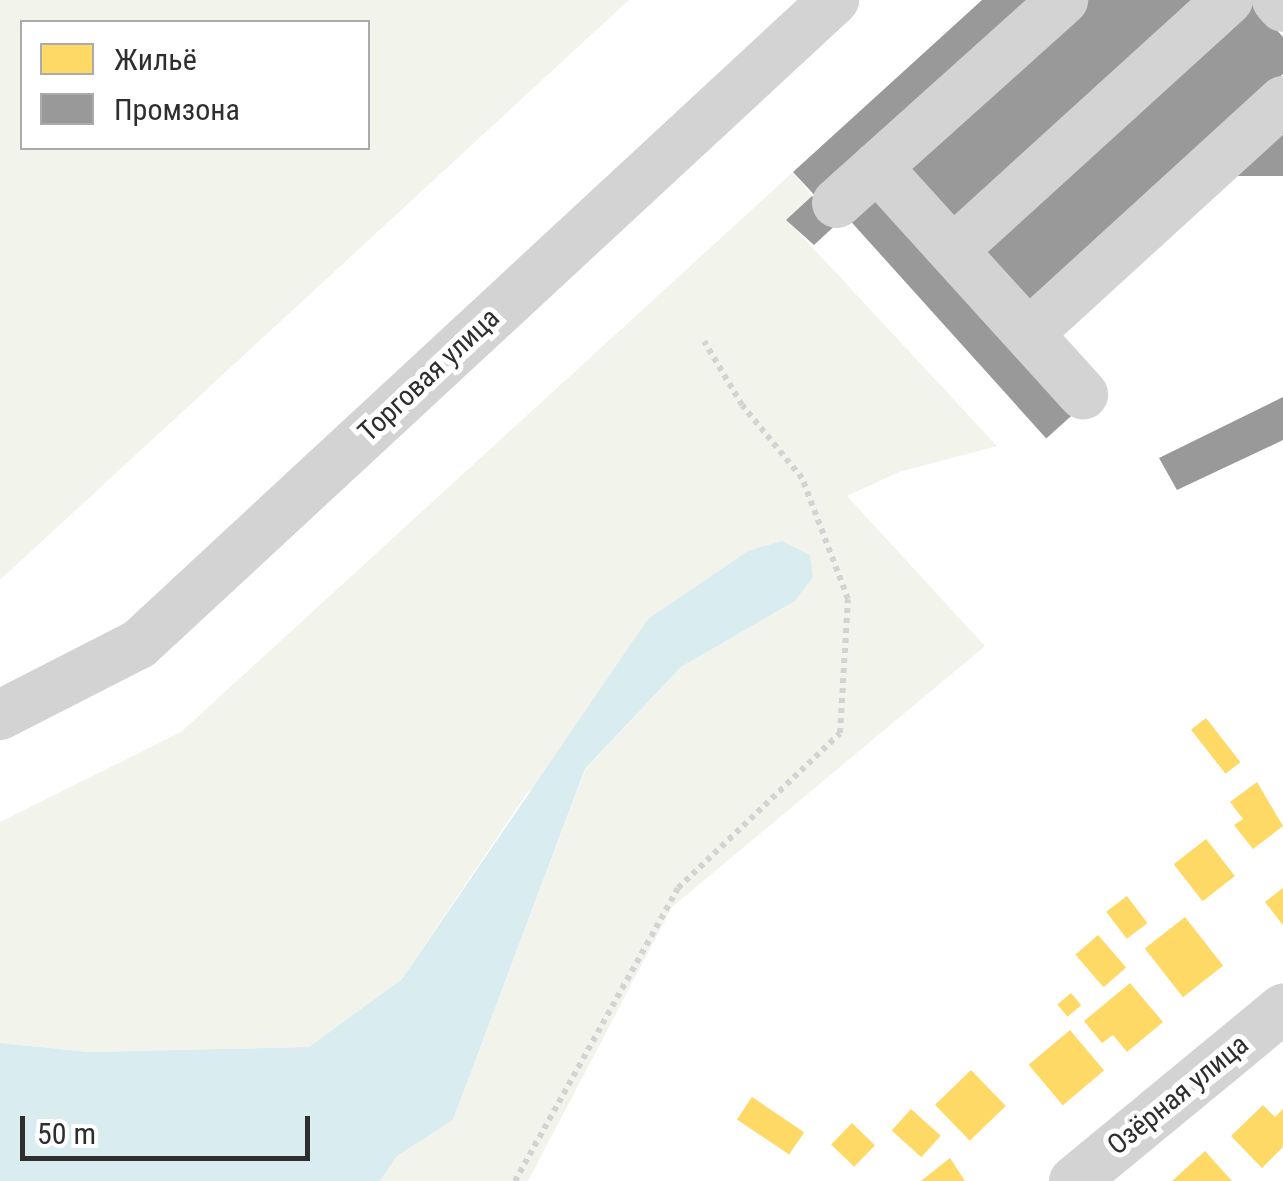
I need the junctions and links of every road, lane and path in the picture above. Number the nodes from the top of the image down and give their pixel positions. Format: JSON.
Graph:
{"nodes":[{"id":1,"x":834,"y":0,"type":"edge"},
{"id":2,"x":1063,"y":0,"type":"edge"},
{"id":3,"x":1228,"y":0,"type":"edge"},
{"id":4,"x":1277,"y":0,"type":"edge"},
{"id":5,"x":1283,"y":7,"type":"edge"},
{"id":6,"x":1283,"y":101,"type":"edge"},
{"id":7,"x":877,"y":167,"type":"junction"},
{"id":8,"x":837,"y":203,"type":"dead end"},
{"id":9,"x":953,"y":250,"type":"junction"},
{"id":10,"x":1028,"y":334,"type":"junction"},
{"id":11,"x":704,"y":341,"type":"dead end"},
{"id":12,"x":1083,"y":394,"type":"dead end"},
{"id":13,"x":0,"y":715,"type":"edge"},
{"id":14,"x":1283,"y":1010,"type":"edge"},
{"id":15,"x":515,"y":1181,"type":"edge"},
{"id":16,"x":1074,"y":1181,"type":"edge"}],
"edges":[{"from":1,"to":13,"type":"street","name":"Торговая улица"},
{"from":2,"to":7,"type":"street"},
{"from":3,"to":9,"type":"street"},
{"from":4,"to":5,"type":"street"},
{"from":6,"to":10,"type":"street"},
{"from":7,"to":8,"type":"street"},
{"from":7,"to":9,"type":"street"},
{"from":9,"to":10,"type":"street"},
{"from":10,"to":12,"type":"street"},
{"from":11,"to":15,"type":"path"},
{"from":14,"to":16,"type":"street","name":"Озёрная улица"}]}
